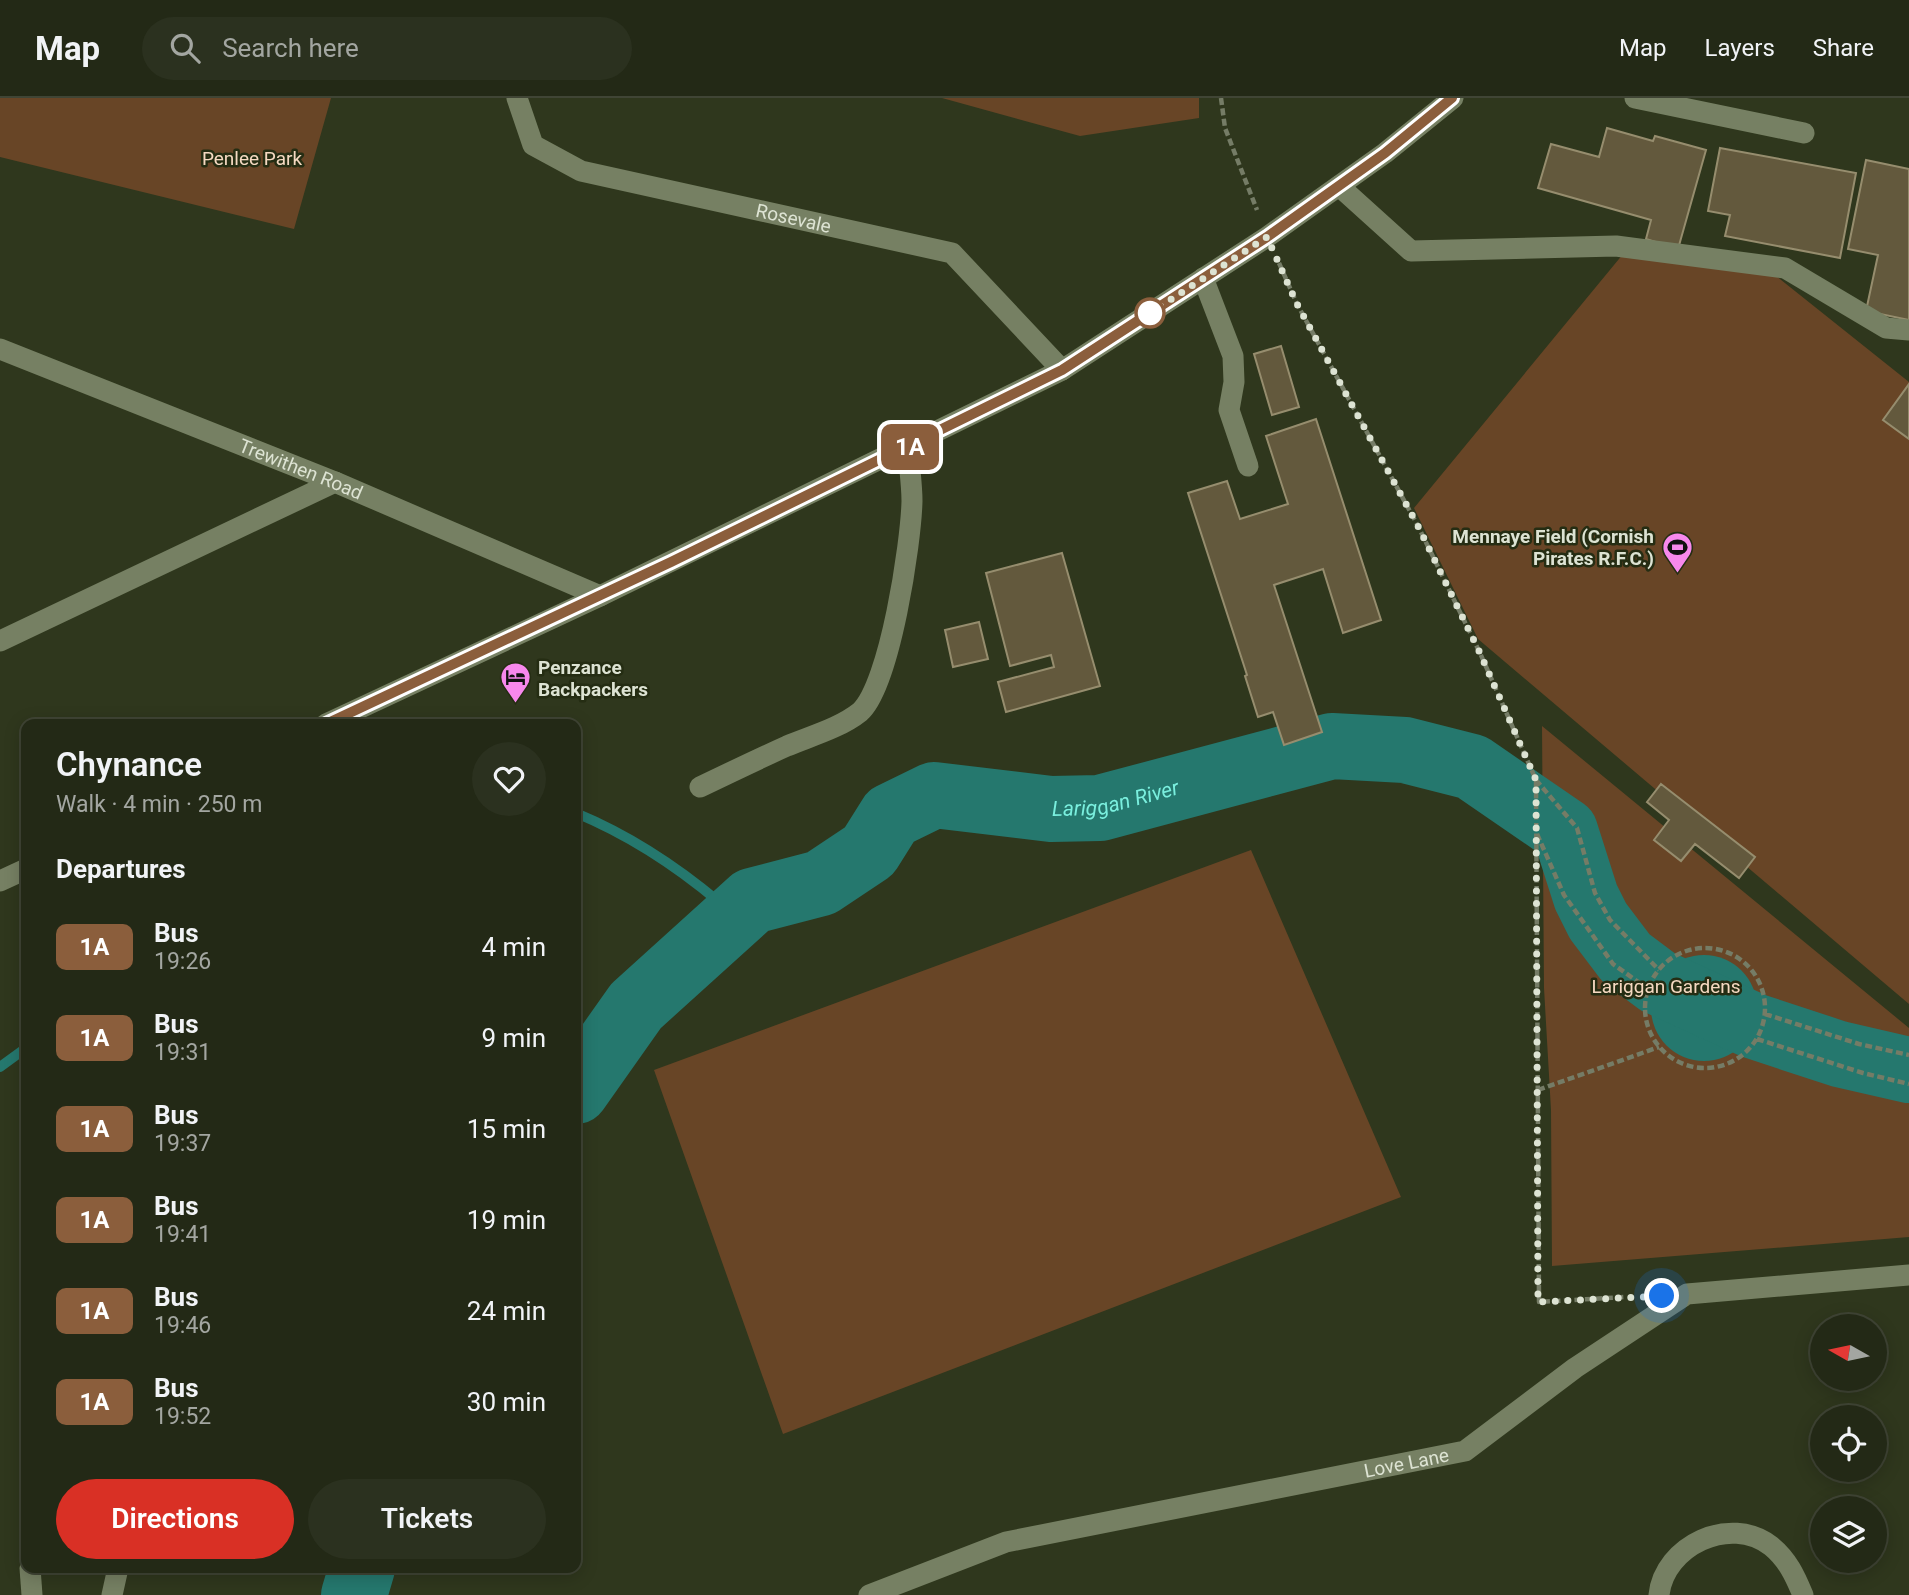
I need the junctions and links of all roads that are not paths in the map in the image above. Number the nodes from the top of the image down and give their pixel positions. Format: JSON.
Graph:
{"nodes":[{"id":1,"x":517,"y":98,"type":"edge"},
{"id":2,"x":1452,"y":98,"type":"edge"},
{"id":3,"x":1636,"y":98,"type":"edge"},
{"id":4,"x":1804,"y":133,"type":"dead end"},
{"id":5,"x":1339,"y":186,"type":"junction"},
{"id":6,"x":1203,"y":278,"type":"junction"},
{"id":7,"x":1909,"y":330,"type":"edge"},
{"id":8,"x":0,"y":349,"type":"edge"},
{"id":9,"x":1062,"y":370,"type":"junction"},
{"id":10,"x":908,"y":448,"type":"junction"},
{"id":11,"x":1248,"y":466,"type":"dead end"},
{"id":12,"x":335,"y":482,"type":"junction"},
{"id":13,"x":600,"y":596,"type":"junction"},
{"id":14,"x":0,"y":641,"type":"edge"},
{"id":15,"x":337,"y":719,"type":"edge"},
{"id":16,"x":700,"y":787,"type":"dead end"},
{"id":17,"x":21,"y":871,"type":"edge"},
{"id":18,"x":0,"y":881,"type":"edge"},
{"id":19,"x":1909,"y":1275,"type":"edge"},
{"id":20,"x":30,"y":1573,"type":"edge"},
{"id":21,"x":117,"y":1573,"type":"edge"},
{"id":22,"x":32,"y":1595,"type":"edge"},
{"id":23,"x":112,"y":1595,"type":"edge"},
{"id":24,"x":869,"y":1595,"type":"edge"},
{"id":25,"x":1659,"y":1595,"type":"edge"},
{"id":26,"x":1803,"y":1595,"type":"edge"}],
"edges":[{"from":1,"to":9,"type":"street","name":"Rosevale"},
{"from":2,"to":5,"type":"street"},
{"from":3,"to":4,"type":"street"},
{"from":5,"to":6,"type":"street"},
{"from":5,"to":7,"type":"street"},
{"from":6,"to":9,"type":"street"},
{"from":6,"to":11,"type":"street"},
{"from":8,"to":12,"type":"street","name":"Trewithen Road"},
{"from":9,"to":10,"type":"street"},
{"from":10,"to":13,"type":"street"},
{"from":10,"to":16,"type":"street"},
{"from":12,"to":13,"type":"street","name":"Trewithen Road"},
{"from":12,"to":14,"type":"street"},
{"from":13,"to":15,"type":"street"},
{"from":17,"to":18,"type":"street"},
{"from":19,"to":24,"type":"street","name":"Love Lane"},
{"from":20,"to":22,"type":"street"},
{"from":21,"to":23,"type":"street"},
{"from":25,"to":26,"type":"street"}]}
